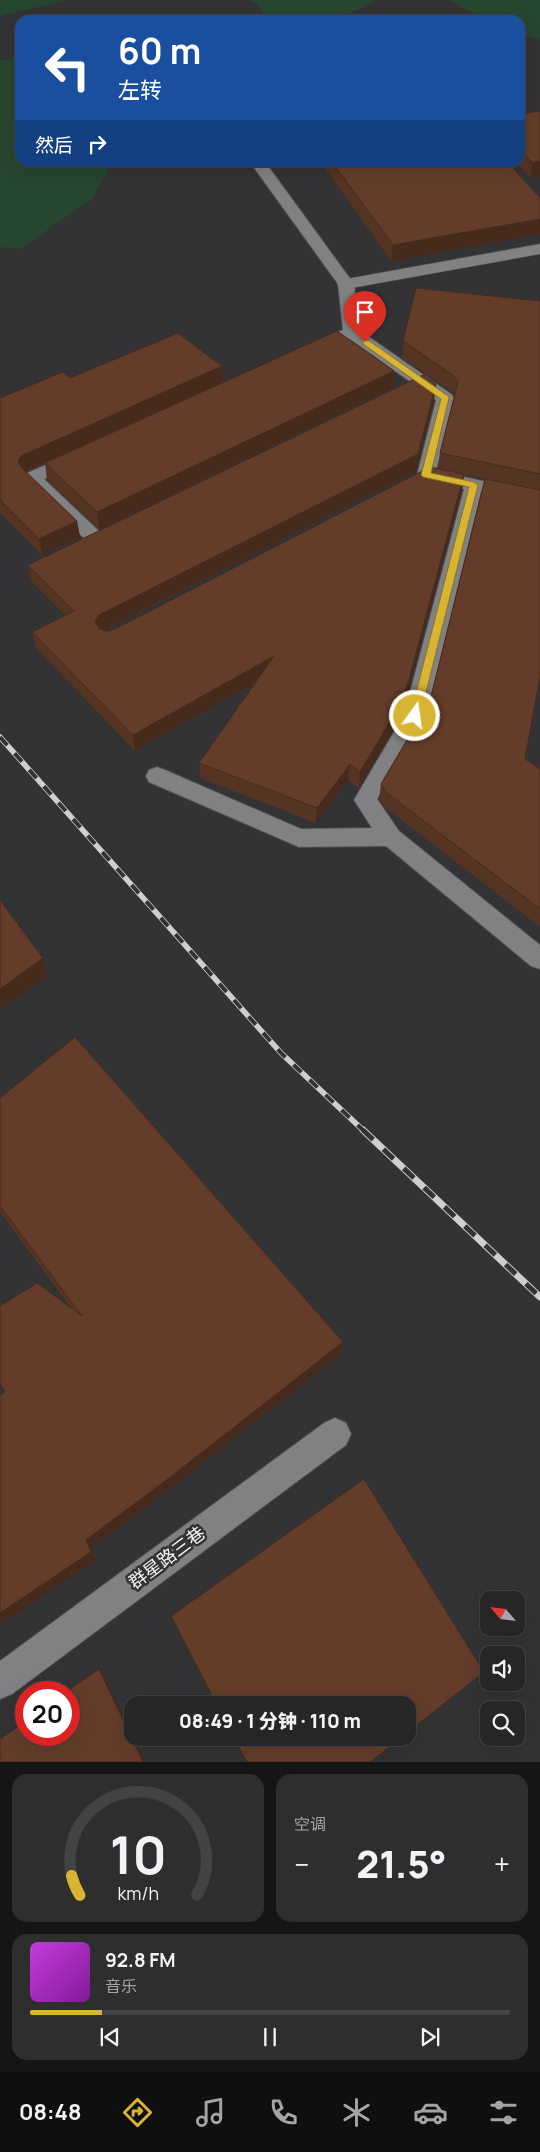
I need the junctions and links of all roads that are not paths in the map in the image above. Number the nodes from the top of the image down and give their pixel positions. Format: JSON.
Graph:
{"nodes":[{"id":1,"x":261,"y":167,"type":"edge"},
{"id":2,"x":540,"y":249,"type":"edge"},
{"id":3,"x":346,"y":284,"type":"junction"},
{"id":4,"x":351,"y":332,"type":"junction"},
{"id":5,"x":298,"y":356,"type":"edge"},
{"id":6,"x":421,"y":382,"type":"junction"},
{"id":7,"x":404,"y":391,"type":"edge"},
{"id":8,"x":94,"y":450,"type":"edge"},
{"id":9,"x":426,"y":475,"type":"junction"},
{"id":10,"x":408,"y":484,"type":"edge"},
{"id":11,"x":474,"y":485,"type":"junction"},
{"id":12,"x":540,"y":499,"type":"edge"},
{"id":13,"x":114,"y":531,"type":"edge"},
{"id":14,"x":96,"y":540,"type":"junction"},
{"id":15,"x":79,"y":548,"type":"edge"},
{"id":16,"x":157,"y":776,"type":"dead end"},
{"id":17,"x":391,"y":837,"type":"junction"},
{"id":18,"x":540,"y":959,"type":"edge"},
{"id":19,"x":335,"y":1434,"type":"dead end"},
{"id":20,"x":0,"y":1682,"type":"edge"}],
"edges":[{"from":1,"to":3,"type":"lane"},
{"from":2,"to":3,"type":"street"},
{"from":3,"to":4,"type":"lane"},
{"from":4,"to":5,"type":"lane"},
{"from":4,"to":6,"type":"lane"},
{"from":6,"to":7,"type":"lane"},
{"from":6,"to":9,"type":"lane"},
{"from":8,"to":14,"type":"lane"},
{"from":9,"to":10,"type":"lane"},
{"from":9,"to":11,"type":"lane"},
{"from":11,"to":12,"type":"lane"},
{"from":11,"to":17,"type":"lane"},
{"from":13,"to":14,"type":"lane"},
{"from":14,"to":15,"type":"lane"},
{"from":16,"to":17,"type":"lane"},
{"from":17,"to":18,"type":"lane"},
{"from":19,"to":20,"type":"lane","name":"群星路三巷"}]}
